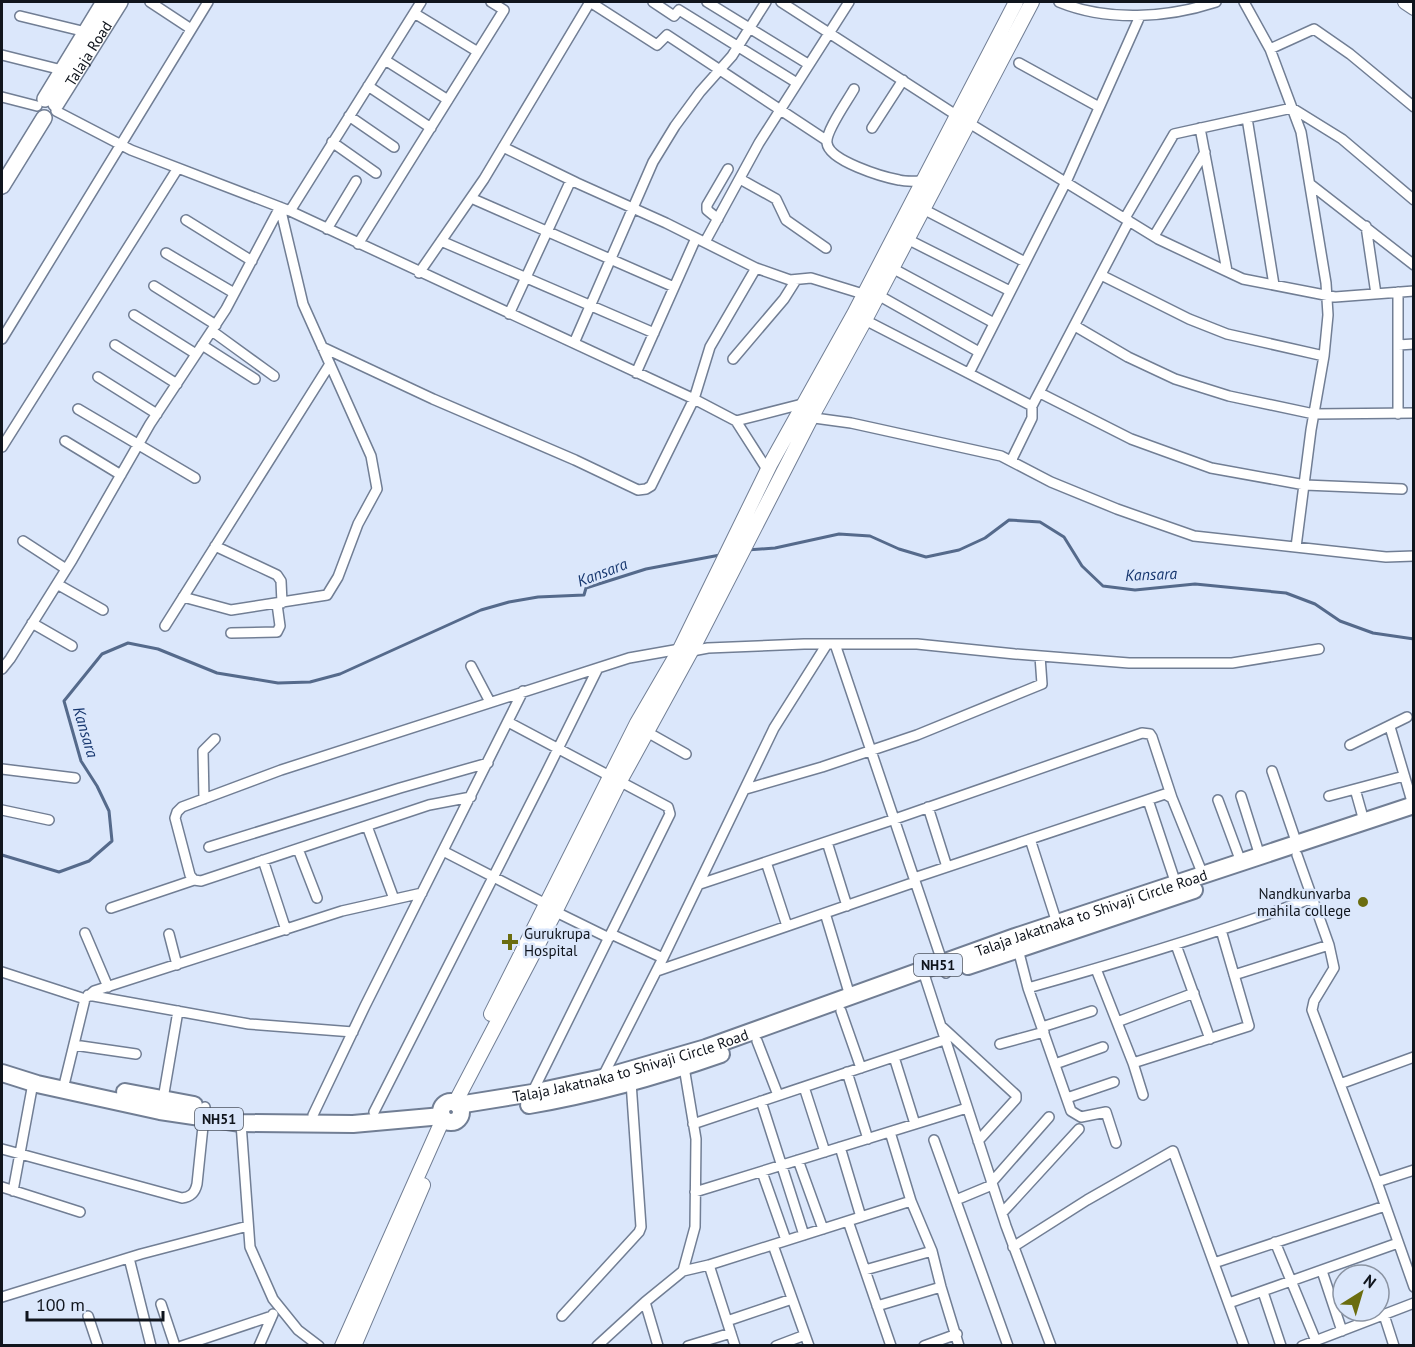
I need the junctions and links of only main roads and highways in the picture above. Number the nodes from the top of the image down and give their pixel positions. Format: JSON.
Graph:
{"nodes":[{"id":1,"x":104,"y":2,"type":"edge"},
{"id":2,"x":120,"y":2,"type":"edge"},
{"id":3,"x":46,"y":108,"type":"junction"},
{"id":4,"x":2,"y":168,"type":"edge"},
{"id":5,"x":2,"y":186,"type":"edge"},
{"id":6,"x":1413,"y":808,"type":"edge"},
{"id":7,"x":1297,"y":850,"type":"junction"},
{"id":8,"x":944,"y":969,"type":"junction"},
{"id":9,"x":846,"y":1004,"type":"junction"},
{"id":10,"x":2,"y":1063,"type":"edge"},
{"id":11,"x":2,"y":1073,"type":"edge"},
{"id":12,"x":449,"y":1111,"type":"junction"},
{"id":13,"x":203,"y":1112,"type":"junction"}],
"edges":[{"from":1,"to":3,"type":"main road","name":"Talaja Road"},
{"from":2,"to":3,"type":"main road","name":"Talaja Road"},
{"from":3,"to":4,"type":"main road","name":"Talaja Road"},
{"from":3,"to":5,"type":"main road","name":"Talaja Road"},
{"from":6,"to":7,"type":"highway","name":"Talaja Jakatnaka to Shivaji Circle Road","number":"NH51"},
{"from":6,"to":7,"type":"highway","name":"Talaja Jakatnaka to Shivaji Circle Road","number":"NH51"},
{"from":7,"to":8,"type":"highway","name":"Talaja Jakatnaka to Shivaji Circle Road","number":"NH51"},
{"from":7,"to":8,"type":"highway","name":"Talaja Jakatnaka to Shivaji Circle Road","number":"NH51"},
{"from":8,"to":9,"type":"highway","name":"Talaja Jakatnaka to Shivaji Circle Road","number":"NH51"},
{"from":9,"to":12,"type":"highway","name":"Talaja Jakatnaka to Shivaji Circle Road","number":"NH51"},
{"from":9,"to":12,"type":"highway","name":"Talaja Jakatnaka to Shivaji Circle Road","number":"NH51"},
{"from":10,"to":13,"type":"highway","name":"Talaja Jakatnaka to Shivaji Circle Road","number":"NH51"},
{"from":11,"to":13,"type":"highway","name":"Talaja Jakatnaka to Shivaji Circle Road","number":"NH51"},
{"from":12,"to":13,"type":"highway","name":"Talaja Jakatnaka to Shivaji Circle Road","number":"NH51"},
{"from":12,"to":13,"type":"highway","name":"Talaja Jakatnaka to Shivaji Circle Road","number":"NH51"}]}
